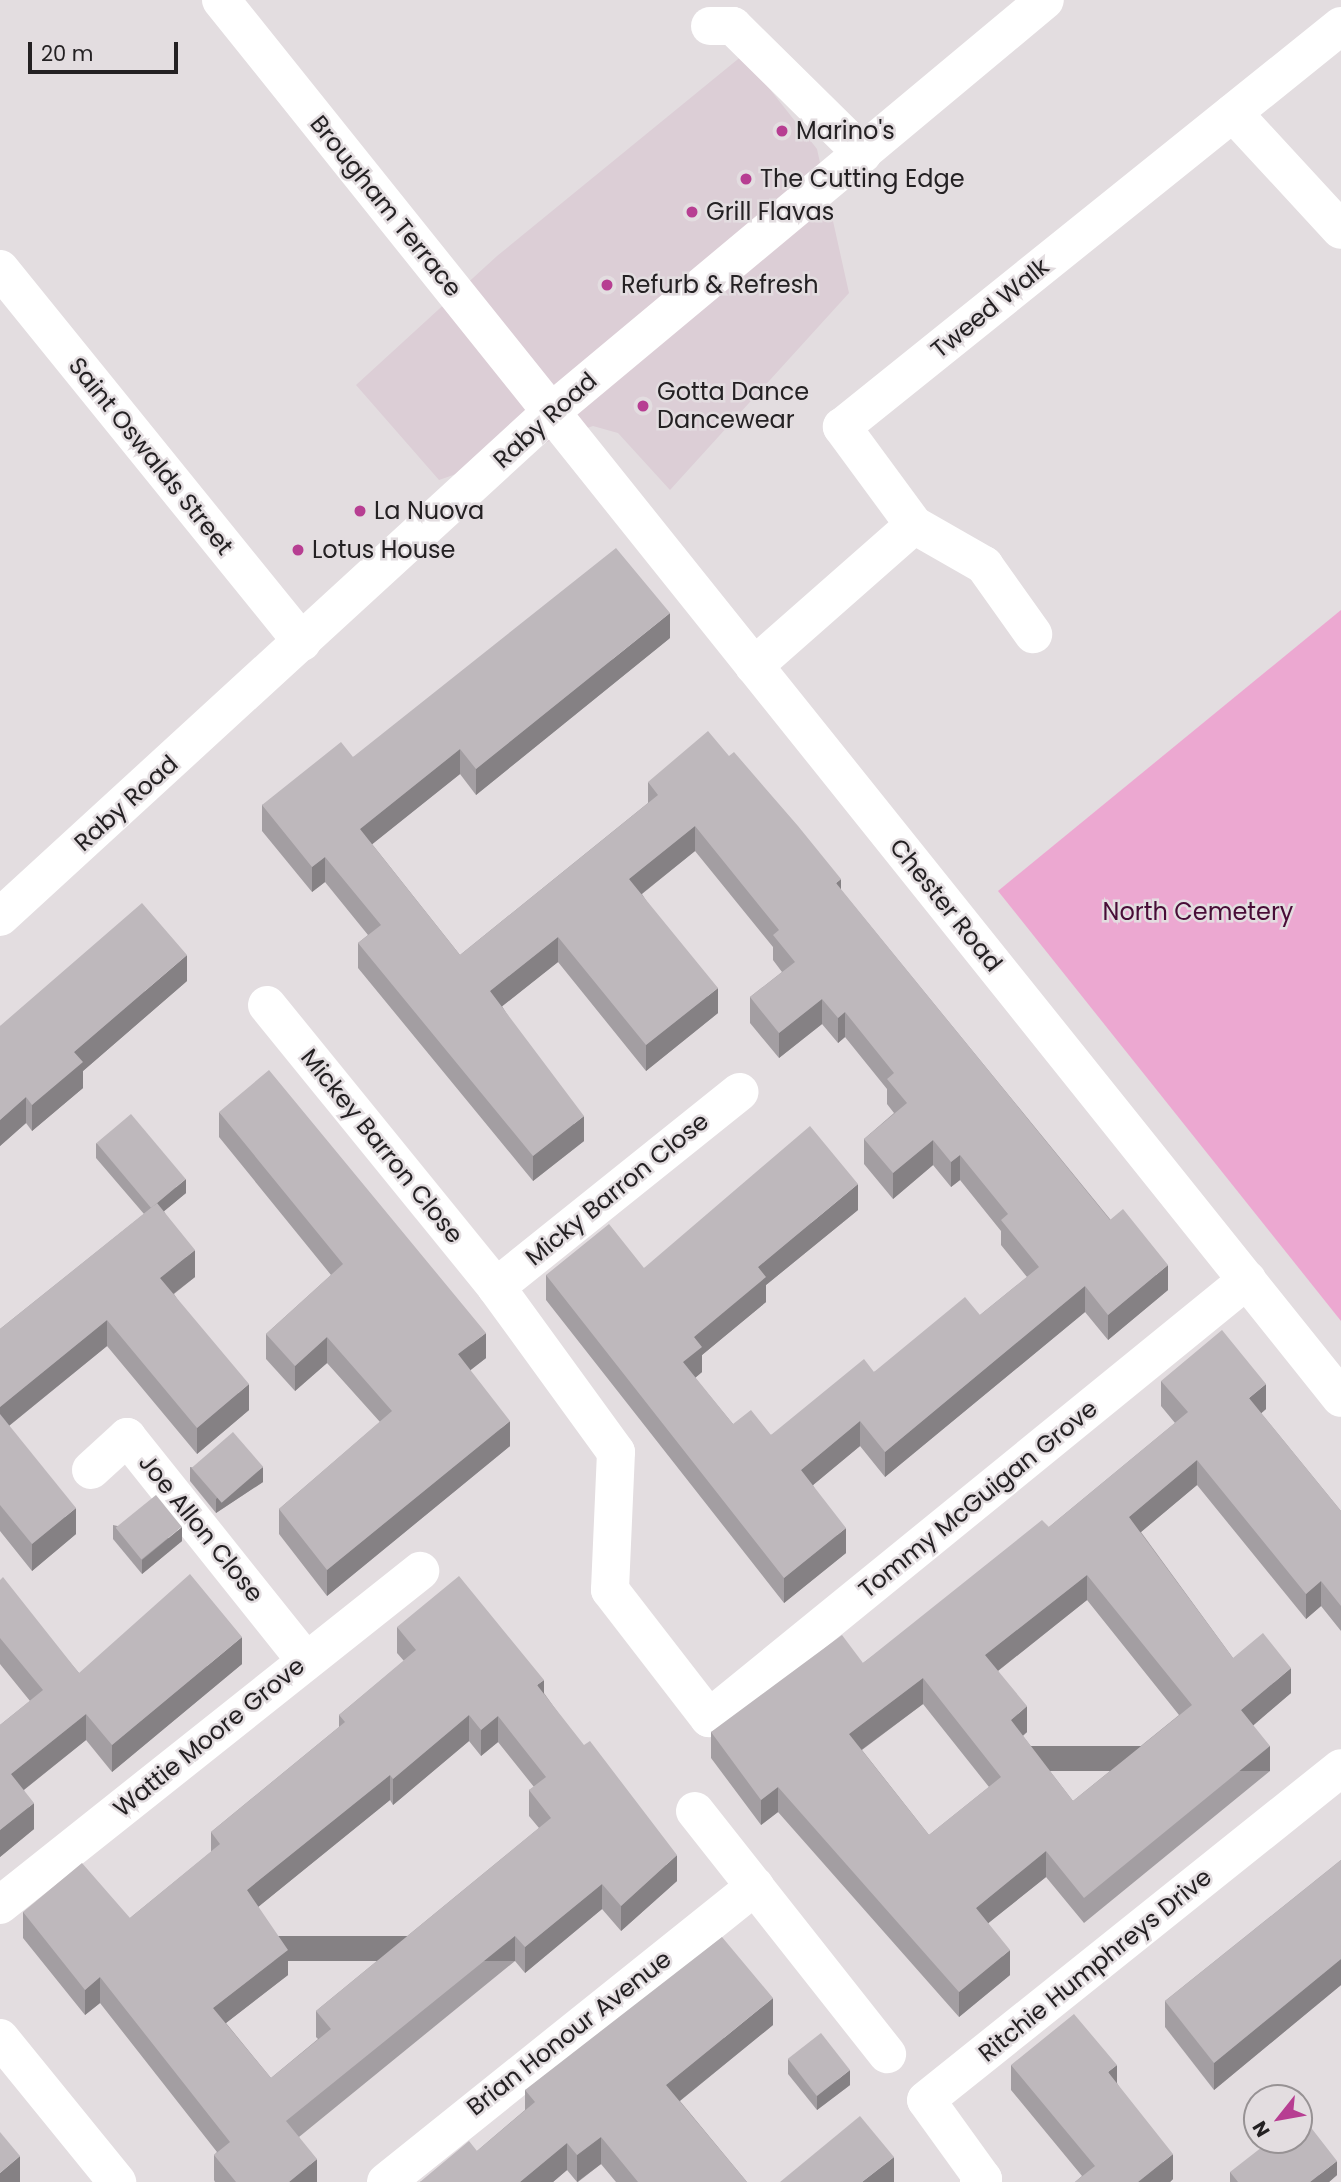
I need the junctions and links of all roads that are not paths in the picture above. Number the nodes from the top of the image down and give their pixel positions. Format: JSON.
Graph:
{"nodes":[{"id":1,"x":221,"y":0,"type":"edge"},
{"id":2,"x":1045,"y":0,"type":"edge"},
{"id":3,"x":710,"y":26,"type":"dead end"},
{"id":4,"x":1341,"y":26,"type":"edge"},
{"id":5,"x":1233,"y":113,"type":"junction"},
{"id":6,"x":863,"y":154,"type":"junction"},
{"id":7,"x":1341,"y":230,"type":"edge"},
{"id":8,"x":0,"y":269,"type":"edge"},
{"id":9,"x":551,"y":412,"type":"junction"},
{"id":10,"x":914,"y":525,"type":"junction"},
{"id":11,"x":1033,"y":634,"type":"dead end"},
{"id":12,"x":302,"y":642,"type":"junction"},
{"id":13,"x":754,"y":666,"type":"junction"},
{"id":14,"x":0,"y":917,"type":"edge"},
{"id":15,"x":267,"y":1005,"type":"dead end"},
{"id":16,"x":738,"y":1091,"type":"dead end"},
{"id":17,"x":1247,"y":1280,"type":"junction"},
{"id":18,"x":496,"y":1287,"type":"junction"},
{"id":19,"x":1341,"y":1398,"type":"edge"},
{"id":20,"x":91,"y":1470,"type":"dead end"},
{"id":21,"x":420,"y":1571,"type":"dead end"},
{"id":22,"x":304,"y":1659,"type":"junction"},
{"id":23,"x":709,"y":1718,"type":"joint"},
{"id":24,"x":1341,"y":1768,"type":"edge"},
{"id":25,"x":695,"y":1811,"type":"dead end"},
{"id":26,"x":755,"y":1886,"type":"junction"},
{"id":27,"x":0,"y":1905,"type":"edge"},
{"id":28,"x":0,"y":2038,"type":"edge"},
{"id":29,"x":887,"y":2054,"type":"dead end"},
{"id":30,"x":981,"y":2180,"type":"edge"},
{"id":31,"x":117,"y":2182,"type":"edge"},
{"id":32,"x":386,"y":2182,"type":"edge"}],
"edges":[{"from":1,"to":9,"type":"street","name":"Brougham Terrace"},
{"from":2,"to":6,"type":"street","name":"Raby Road"},
{"from":3,"to":6,"type":"street"},
{"from":4,"to":5,"type":"street","name":"Tweed Walk"},
{"from":5,"to":7,"type":"street"},
{"from":5,"to":10,"type":"street","name":"Tweed Walk"},
{"from":6,"to":9,"type":"street","name":"Raby Road"},
{"from":8,"to":12,"type":"street","name":"Saint Oswalds Street"},
{"from":9,"to":12,"type":"street","name":"Raby Road"},
{"from":9,"to":13,"type":"street","name":"Chester Road"},
{"from":10,"to":11,"type":"street","name":"Tweed Walk"},
{"from":10,"to":13,"type":"street"},
{"from":12,"to":14,"type":"street","name":"Raby Road"},
{"from":13,"to":17,"type":"street","name":"Chester Road"},
{"from":15,"to":18,"type":"street","name":"Mickey Barron Close"},
{"from":16,"to":18,"type":"street","name":"Micky Barron Close"},
{"from":17,"to":19,"type":"street","name":"Chester Road"},
{"from":17,"to":23,"type":"street","name":"Tommy McGuigan Grove"},
{"from":18,"to":23,"type":"street","name":"Mickey Barron Close"},
{"from":20,"to":22,"type":"street","name":"Joe Allon Close"},
{"from":21,"to":22,"type":"street","name":"Wattie Moore Grove"},
{"from":22,"to":27,"type":"street","name":"Wattie Moore Grove"},
{"from":24,"to":30,"type":"street","name":"Ritchie Humphreys Drive"},
{"from":25,"to":26,"type":"street"},
{"from":26,"to":29,"type":"street"},
{"from":26,"to":32,"type":"street","name":"Brian Honour Avenue"},
{"from":28,"to":31,"type":"street"}]}
